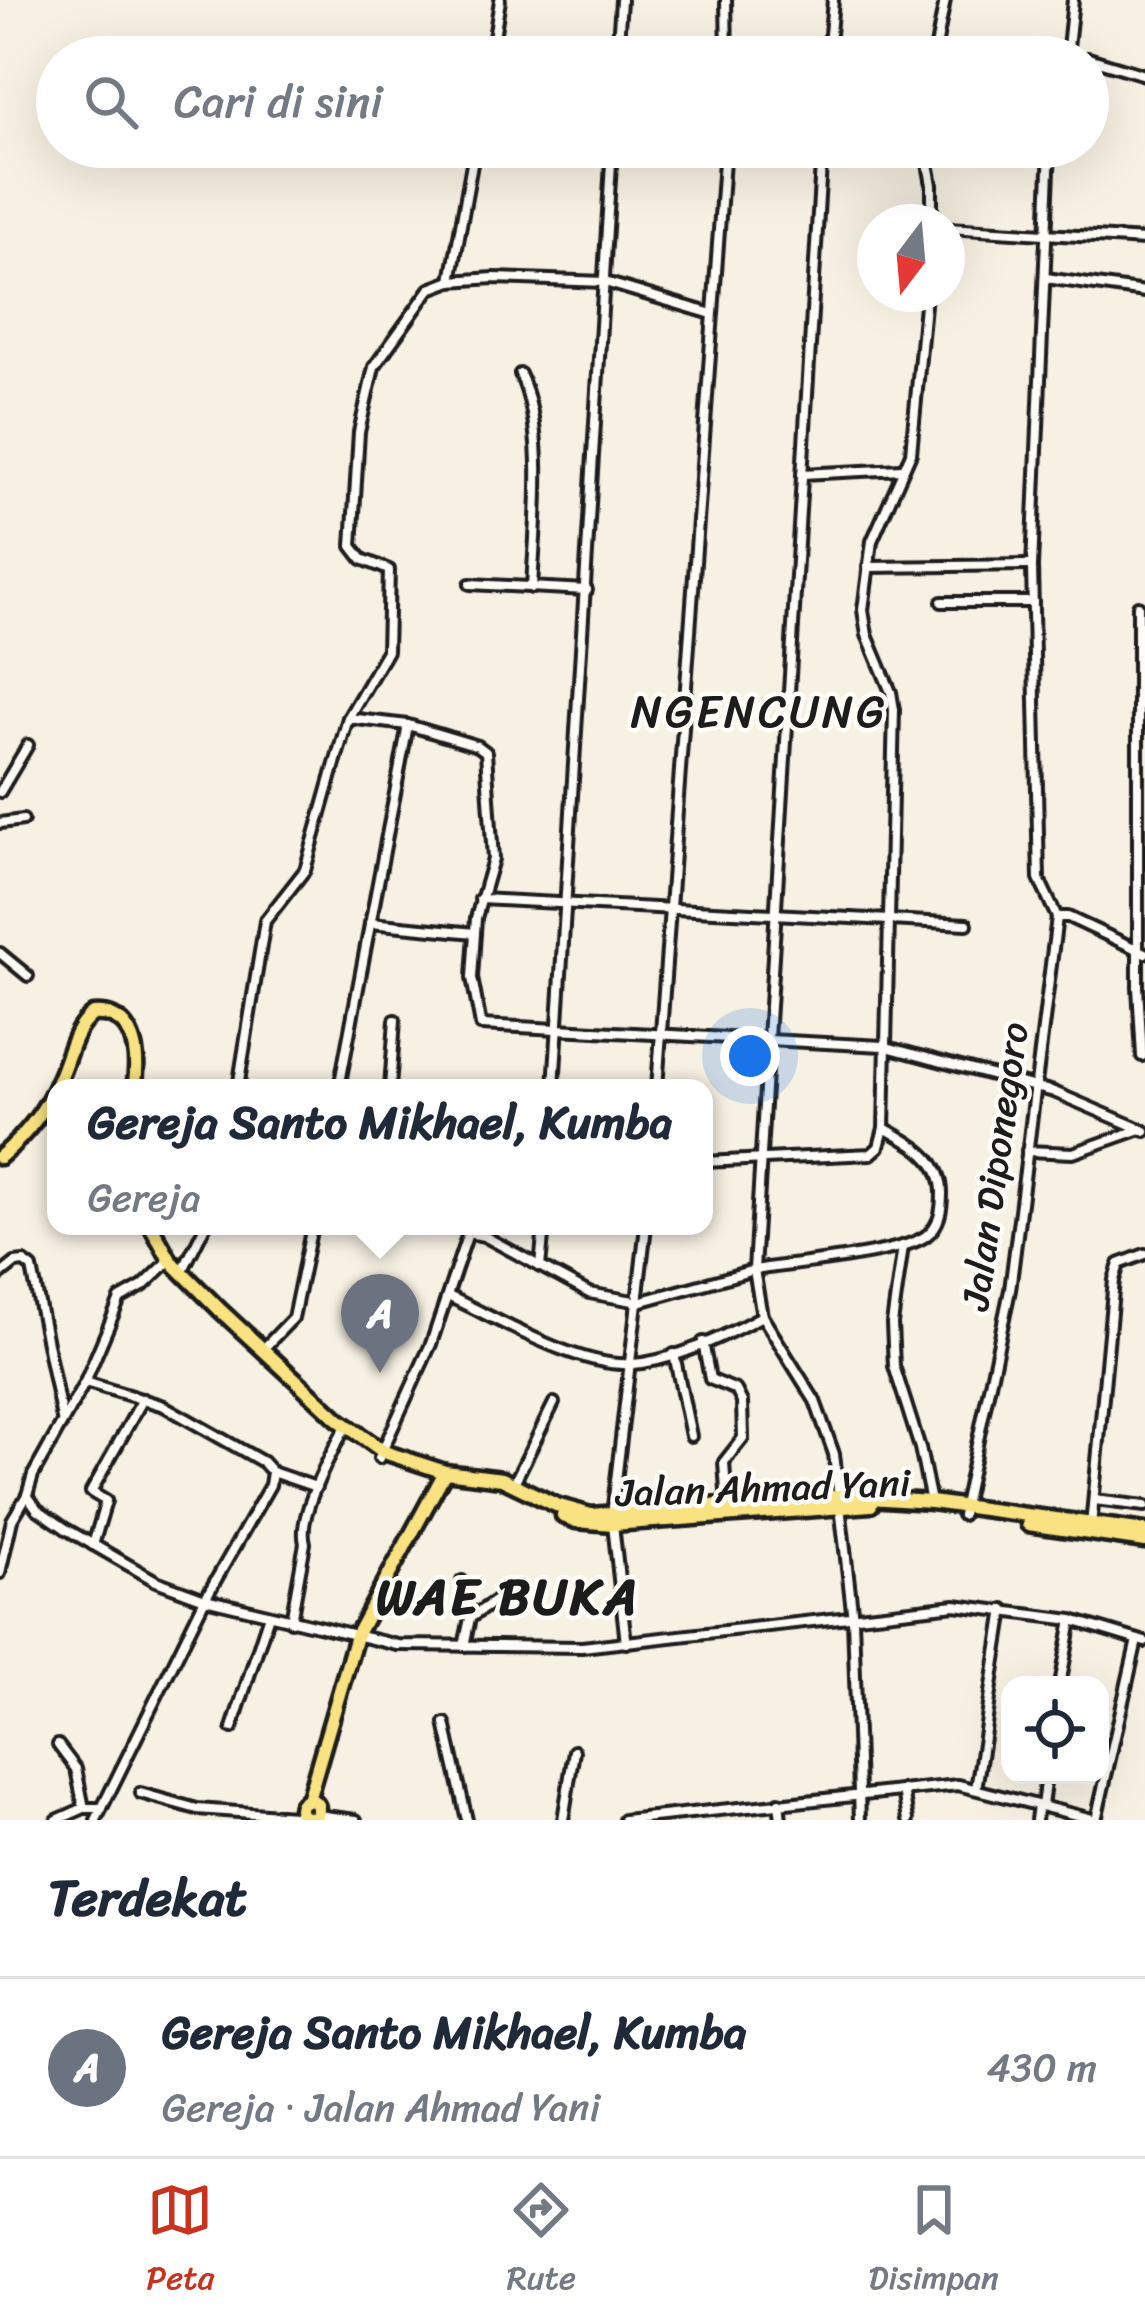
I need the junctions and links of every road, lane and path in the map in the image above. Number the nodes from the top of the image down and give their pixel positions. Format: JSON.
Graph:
{"nodes":[{"id":1,"x":500,"y":0,"type":"edge"},
{"id":2,"x":621,"y":0,"type":"edge"},
{"id":3,"x":726,"y":0,"type":"edge"},
{"id":4,"x":833,"y":0,"type":"edge"},
{"id":5,"x":945,"y":0,"type":"edge"},
{"id":6,"x":1073,"y":0,"type":"edge"},
{"id":7,"x":494,"y":36,"type":"edge"},
{"id":8,"x":618,"y":36,"type":"edge"},
{"id":9,"x":727,"y":36,"type":"edge"},
{"id":10,"x":830,"y":36,"type":"edge"},
{"id":11,"x":938,"y":36,"type":"edge"},
{"id":12,"x":1070,"y":36,"type":"edge"},
{"id":13,"x":1109,"y":65,"type":"edge"},
{"id":14,"x":1145,"y":75,"type":"edge"},
{"id":15,"x":471,"y":168,"type":"edge"},
{"id":16,"x":611,"y":168,"type":"edge"},
{"id":17,"x":722,"y":168,"type":"edge"},
{"id":18,"x":821,"y":168,"type":"edge"},
{"id":19,"x":929,"y":168,"type":"edge"},
{"id":20,"x":1049,"y":168,"type":"edge"},
{"id":21,"x":932,"y":204,"type":"edge"},
{"id":22,"x":965,"y":229,"type":"edge"},
{"id":23,"x":1046,"y":236,"type":"junction"},
{"id":24,"x":1145,"y":240,"type":"edge"},
{"id":25,"x":1045,"y":278,"type":"junction"},
{"id":26,"x":451,"y":281,"type":"junction"},
{"id":27,"x":604,"y":282,"type":"junction"},
{"id":28,"x":1145,"y":292,"type":"edge"},
{"id":29,"x":924,"y":312,"type":"edge"},
{"id":30,"x":712,"y":314,"type":"junction"},
{"id":31,"x":520,"y":374,"type":"dead end"},
{"id":32,"x":903,"y":469,"type":"junction"},
{"id":33,"x":802,"y":474,"type":"junction"},
{"id":34,"x":1032,"y":565,"type":"junction"},
{"id":35,"x":868,"y":567,"type":"junction"},
{"id":36,"x":470,"y":584,"type":"dead end"},
{"id":37,"x":532,"y":588,"type":"junction"},
{"id":38,"x":587,"y":590,"type":"junction"},
{"id":39,"x":942,"y":602,"type":"dead end"},
{"id":40,"x":1033,"y":602,"type":"junction"},
{"id":41,"x":1138,"y":606,"type":"dead end"},
{"id":42,"x":348,"y":718,"type":"junction"},
{"id":43,"x":408,"y":725,"type":"junction"},
{"id":44,"x":28,"y":745,"type":"dead end"},
{"id":45,"x":0,"y":792,"type":"edge"},
{"id":46,"x":23,"y":820,"type":"dead end"},
{"id":47,"x":1142,"y":820,"type":"edge"},
{"id":48,"x":0,"y":823,"type":"edge"},
{"id":49,"x":480,"y":899,"type":"junction"},
{"id":50,"x":568,"y":903,"type":"junction"},
{"id":51,"x":668,"y":909,"type":"junction"},
{"id":52,"x":773,"y":914,"type":"junction"},
{"id":53,"x":1057,"y":917,"type":"junction"},
{"id":54,"x":887,"y":920,"type":"junction"},
{"id":55,"x":370,"y":923,"type":"junction"},
{"id":56,"x":967,"y":924,"type":"dead end"},
{"id":57,"x":475,"y":933,"type":"junction"},
{"id":58,"x":1142,"y":951,"type":"edge"},
{"id":59,"x":0,"y":953,"type":"edge"},
{"id":60,"x":28,"y":976,"type":"dead end"},
{"id":61,"x":395,"y":1021,"type":"dead end"},
{"id":62,"x":557,"y":1030,"type":"junction"},
{"id":63,"x":661,"y":1036,"type":"junction"},
{"id":64,"x":767,"y":1041,"type":"junction"},
{"id":65,"x":883,"y":1046,"type":"junction"},
{"id":66,"x":1142,"y":1056,"type":"dead end"},
{"id":67,"x":59,"y":1079,"type":"edge"},
{"id":68,"x":134,"y":1079,"type":"edge"},
{"id":69,"x":239,"y":1079,"type":"edge"},
{"id":70,"x":341,"y":1079,"type":"edge"},
{"id":71,"x":391,"y":1079,"type":"edge"},
{"id":72,"x":554,"y":1079,"type":"edge"},
{"id":73,"x":658,"y":1079,"type":"edge"},
{"id":74,"x":1036,"y":1087,"type":"junction"},
{"id":75,"x":47,"y":1102,"type":"edge"},
{"id":76,"x":884,"y":1128,"type":"junction"},
{"id":77,"x":1143,"y":1129,"type":"edge"},
{"id":78,"x":1027,"y":1150,"type":"junction"},
{"id":79,"x":0,"y":1156,"type":"edge"},
{"id":80,"x":760,"y":1160,"type":"junction"},
{"id":81,"x":713,"y":1162,"type":"edge"},
{"id":82,"x":156,"y":1235,"type":"edge"},
{"id":83,"x":200,"y":1235,"type":"edge"},
{"id":84,"x":310,"y":1235,"type":"edge"},
{"id":85,"x":466,"y":1235,"type":"edge"},
{"id":86,"x":481,"y":1235,"type":"edge"},
{"id":87,"x":543,"y":1235,"type":"edge"},
{"id":88,"x":645,"y":1235,"type":"edge"},
{"id":89,"x":903,"y":1246,"type":"junction"},
{"id":90,"x":1145,"y":1254,"type":"edge"},
{"id":91,"x":170,"y":1260,"type":"junction"},
{"id":92,"x":540,"y":1267,"type":"junction"},
{"id":93,"x":754,"y":1270,"type":"junction"},
{"id":94,"x":182,"y":1272,"type":"junction"},
{"id":95,"x":0,"y":1275,"type":"edge"},
{"id":96,"x":450,"y":1297,"type":"junction"},
{"id":97,"x":639,"y":1302,"type":"junction"},
{"id":98,"x":762,"y":1316,"type":"junction"},
{"id":99,"x":703,"y":1342,"type":"junction"},
{"id":100,"x":263,"y":1349,"type":"junction"},
{"id":101,"x":674,"y":1354,"type":"junction"},
{"id":102,"x":632,"y":1364,"type":"junction"},
{"id":103,"x":85,"y":1382,"type":"junction"},
{"id":104,"x":143,"y":1399,"type":"junction"},
{"id":105,"x":554,"y":1403,"type":"dead end"},
{"id":106,"x":62,"y":1420,"type":"junction"},
{"id":107,"x":341,"y":1425,"type":"junction"},
{"id":108,"x":691,"y":1436,"type":"dead end"},
{"id":109,"x":381,"y":1455,"type":"junction"},
{"id":110,"x":272,"y":1472,"type":"junction"},
{"id":111,"x":443,"y":1475,"type":"junction"},
{"id":112,"x":316,"y":1486,"type":"junction"},
{"id":113,"x":517,"y":1486,"type":"junction"},
{"id":114,"x":27,"y":1495,"type":"junction"},
{"id":115,"x":1094,"y":1500,"type":"junction"},
{"id":116,"x":838,"y":1501,"type":"junction"},
{"id":117,"x":931,"y":1502,"type":"junction"},
{"id":118,"x":1145,"y":1506,"type":"edge"},
{"id":119,"x":727,"y":1509,"type":"junction"},
{"id":120,"x":963,"y":1512,"type":"junction"},
{"id":121,"x":613,"y":1520,"type":"junction"},
{"id":122,"x":1091,"y":1528,"type":"junction"},
{"id":123,"x":1145,"y":1532,"type":"edge"},
{"id":124,"x":1145,"y":1541,"type":"edge"},
{"id":125,"x":3,"y":1543,"type":"edge"},
{"id":126,"x":92,"y":1546,"type":"junction"},
{"id":127,"x":0,"y":1574,"type":"edge"},
{"id":128,"x":462,"y":1581,"type":"dead end"},
{"id":129,"x":502,"y":1596,"type":"dead end"},
{"id":130,"x":205,"y":1599,"type":"junction"},
{"id":131,"x":1004,"y":1609,"type":"junction"},
{"id":132,"x":269,"y":1616,"type":"junction"},
{"id":133,"x":470,"y":1618,"type":"junction"},
{"id":134,"x":853,"y":1619,"type":"junction"},
{"id":135,"x":1072,"y":1620,"type":"junction"},
{"id":136,"x":291,"y":1621,"type":"junction"},
{"id":137,"x":356,"y":1636,"type":"junction"},
{"id":138,"x":1141,"y":1641,"type":"edge"},
{"id":139,"x":626,"y":1643,"type":"junction"},
{"id":140,"x":464,"y":1646,"type":"junction"},
{"id":141,"x":1062,"y":1676,"type":"edge"},
{"id":142,"x":445,"y":1723,"type":"dead end"},
{"id":143,"x":232,"y":1728,"type":"dead end"},
{"id":144,"x":58,"y":1745,"type":"dead end"},
{"id":145,"x":574,"y":1751,"type":"dead end"},
{"id":146,"x":1044,"y":1784,"type":"edge"},
{"id":147,"x":976,"y":1789,"type":"junction"},
{"id":148,"x":903,"y":1790,"type":"junction"},
{"id":149,"x":140,"y":1792,"type":"dead end"},
{"id":150,"x":859,"y":1794,"type":"junction"},
{"id":151,"x":779,"y":1802,"type":"junction"},
{"id":152,"x":1040,"y":1805,"type":"junction"},
{"id":153,"x":84,"y":1808,"type":"junction"},
{"id":154,"x":101,"y":1808,"type":"junction"},
{"id":155,"x":197,"y":1808,"type":"junction"},
{"id":156,"x":303,"y":1814,"type":"edge"},
{"id":157,"x":57,"y":1820,"type":"edge"},
{"id":158,"x":96,"y":1820,"type":"edge"},
{"id":159,"x":194,"y":1820,"type":"edge"},
{"id":160,"x":356,"y":1820,"type":"edge"},
{"id":161,"x":467,"y":1820,"type":"edge"},
{"id":162,"x":563,"y":1820,"type":"edge"},
{"id":163,"x":624,"y":1820,"type":"edge"},
{"id":164,"x":782,"y":1820,"type":"edge"},
{"id":165,"x":860,"y":1820,"type":"edge"},
{"id":166,"x":908,"y":1820,"type":"edge"},
{"id":167,"x":1036,"y":1820,"type":"edge"},
{"id":168,"x":1096,"y":1820,"type":"edge"}],
"edges":[{"from":1,"to":7,"type":"street"},
{"from":2,"to":8,"type":"street"},
{"from":3,"to":9,"type":"street"},
{"from":4,"to":10,"type":"street"},
{"from":5,"to":11,"type":"street"},
{"from":6,"to":12,"type":"street"},
{"from":13,"to":14,"type":"street"},
{"from":15,"to":26,"type":"street"},
{"from":16,"to":27,"type":"street"},
{"from":17,"to":30,"type":"street"},
{"from":18,"to":33,"type":"street"},
{"from":19,"to":21,"type":"street"},
{"from":20,"to":23,"type":"street"},
{"from":22,"to":23,"type":"street"},
{"from":23,"to":24,"type":"street"},
{"from":23,"to":25,"type":"street"},
{"from":25,"to":28,"type":"street"},
{"from":25,"to":34,"type":"street"},
{"from":26,"to":27,"type":"street"},
{"from":26,"to":42,"type":"street"},
{"from":27,"to":30,"type":"street"},
{"from":27,"to":38,"type":"street"},
{"from":29,"to":32,"type":"street"},
{"from":30,"to":51,"type":"street"},
{"from":31,"to":37,"type":"street"},
{"from":32,"to":33,"type":"street"},
{"from":32,"to":35,"type":"street"},
{"from":33,"to":52,"type":"street"},
{"from":34,"to":35,"type":"street"},
{"from":34,"to":40,"type":"street"},
{"from":35,"to":54,"type":"street"},
{"from":36,"to":37,"type":"street"},
{"from":37,"to":38,"type":"street"},
{"from":38,"to":50,"type":"street"},
{"from":39,"to":40,"type":"street"},
{"from":40,"to":53,"type":"street"},
{"from":41,"to":47,"type":"street"},
{"from":42,"to":43,"type":"street"},
{"from":42,"to":69,"type":"street"},
{"from":43,"to":49,"type":"street"},
{"from":43,"to":55,"type":"street"},
{"from":44,"to":45,"type":"street"},
{"from":46,"to":48,"type":"street"},
{"from":47,"to":58,"type":"street"},
{"from":49,"to":50,"type":"street"},
{"from":49,"to":57,"type":"street"},
{"from":50,"to":51,"type":"street"},
{"from":50,"to":62,"type":"street"},
{"from":51,"to":52,"type":"street"},
{"from":51,"to":63,"type":"street"},
{"from":52,"to":54,"type":"street"},
{"from":52,"to":64,"type":"street"},
{"from":53,"to":58,"type":"street"},
{"from":53,"to":74,"type":"street","name":"Jalan Diponegoro"},
{"from":54,"to":56,"type":"street"},
{"from":54,"to":65,"type":"street"},
{"from":55,"to":57,"type":"street"},
{"from":55,"to":70,"type":"street"},
{"from":57,"to":62,"type":"street"},
{"from":58,"to":66,"type":"street"},
{"from":59,"to":60,"type":"street"},
{"from":61,"to":71,"type":"street"},
{"from":62,"to":63,"type":"street"},
{"from":62,"to":72,"type":"street"},
{"from":63,"to":64,"type":"street"},
{"from":63,"to":73,"type":"street"},
{"from":64,"to":65,"type":"street"},
{"from":64,"to":80,"type":"street"},
{"from":65,"to":74,"type":"street"},
{"from":65,"to":76,"type":"street"},
{"from":67,"to":68,"type":"highway"},
{"from":74,"to":77,"type":"street"},
{"from":74,"to":78,"type":"street","name":"Jalan Diponegoro"},
{"from":75,"to":79,"type":"highway"},
{"from":76,"to":80,"type":"street"},
{"from":76,"to":89,"type":"street"},
{"from":77,"to":78,"type":"street"},
{"from":78,"to":120,"type":"street","name":"Jalan Diponegoro"},
{"from":80,"to":81,"type":"street"},
{"from":80,"to":93,"type":"street"},
{"from":82,"to":91,"type":"highway","name":"Jalan Ahmad Yani"},
{"from":83,"to":94,"type":"street"},
{"from":84,"to":100,"type":"street"},
{"from":85,"to":96,"type":"street"},
{"from":86,"to":92,"type":"street"},
{"from":87,"to":92,"type":"street"},
{"from":88,"to":97,"type":"street"},
{"from":89,"to":93,"type":"street"},
{"from":89,"to":117,"type":"street"},
{"from":90,"to":115,"type":"street"},
{"from":91,"to":94,"type":"highway","name":"Jalan Ahmad Yani"},
{"from":91,"to":103,"type":"street"},
{"from":92,"to":97,"type":"street"},
{"from":93,"to":97,"type":"street"},
{"from":93,"to":98,"type":"street"},
{"from":94,"to":100,"type":"highway","name":"Jalan Ahmad Yani"},
{"from":95,"to":106,"type":"street"},
{"from":96,"to":102,"type":"street"},
{"from":96,"to":109,"type":"street"},
{"from":97,"to":102,"type":"street"},
{"from":98,"to":99,"type":"street"},
{"from":98,"to":116,"type":"street"},
{"from":99,"to":101,"type":"street"},
{"from":99,"to":119,"type":"street"},
{"from":100,"to":107,"type":"highway","name":"Jalan Ahmad Yani"},
{"from":101,"to":102,"type":"street"},
{"from":101,"to":108,"type":"street"},
{"from":102,"to":121,"type":"street"},
{"from":103,"to":104,"type":"street"},
{"from":103,"to":106,"type":"street"},
{"from":104,"to":110,"type":"street"},
{"from":104,"to":126,"type":"street"},
{"from":105,"to":113,"type":"street"},
{"from":106,"to":114,"type":"street"},
{"from":107,"to":109,"type":"highway","name":"Jalan Ahmad Yani"},
{"from":107,"to":112,"type":"street"},
{"from":109,"to":111,"type":"highway","name":"Jalan Ahmad Yani"},
{"from":110,"to":112,"type":"street"},
{"from":110,"to":130,"type":"street"},
{"from":111,"to":113,"type":"highway","name":"Jalan Ahmad Yani"},
{"from":111,"to":137,"type":"highway"},
{"from":112,"to":136,"type":"street"},
{"from":113,"to":121,"type":"highway","name":"Jalan Ahmad Yani"},
{"from":114,"to":125,"type":"street"},
{"from":114,"to":126,"type":"street"},
{"from":115,"to":118,"type":"street"},
{"from":115,"to":122,"type":"street"},
{"from":116,"to":117,"type":"highway","name":"Jalan Ahmad Yani"},
{"from":116,"to":119,"type":"highway","name":"Jalan Ahmad Yani"},
{"from":116,"to":120,"type":"highway","name":"Jalan Ahmad Yani"},
{"from":116,"to":134,"type":"street"},
{"from":117,"to":120,"type":"highway","name":"Jalan Ahmad Yani"},
{"from":119,"to":121,"type":"highway","name":"Jalan Ahmad Yani"},
{"from":120,"to":122,"type":"highway","name":"Jalan Ahmad Yani"},
{"from":121,"to":139,"type":"street"},
{"from":122,"to":123,"type":"highway","name":"Jalan Ahmad Yani"},
{"from":122,"to":124,"type":"highway","name":"Jalan Ahmad Yani"},
{"from":125,"to":127,"type":"street"},
{"from":126,"to":130,"type":"street"},
{"from":128,"to":133,"type":"street"},
{"from":129,"to":133,"type":"street"},
{"from":130,"to":132,"type":"street"},
{"from":130,"to":154,"type":"street"},
{"from":131,"to":134,"type":"street"},
{"from":131,"to":135,"type":"street"},
{"from":131,"to":147,"type":"street"},
{"from":132,"to":136,"type":"street"},
{"from":132,"to":143,"type":"street"},
{"from":133,"to":140,"type":"street"},
{"from":134,"to":139,"type":"street"},
{"from":134,"to":150,"type":"street"},
{"from":135,"to":138,"type":"street"},
{"from":135,"to":141,"type":"street"},
{"from":136,"to":137,"type":"street"},
{"from":137,"to":140,"type":"street"},
{"from":137,"to":156,"type":"highway"},
{"from":138,"to":168,"type":"street"},
{"from":139,"to":140,"type":"street"},
{"from":142,"to":161,"type":"street"},
{"from":144,"to":153,"type":"street"},
{"from":145,"to":162,"type":"street"},
{"from":146,"to":152,"type":"street"},
{"from":147,"to":148,"type":"street"},
{"from":147,"to":152,"type":"street"},
{"from":148,"to":150,"type":"street"},
{"from":148,"to":166,"type":"street"},
{"from":149,"to":155,"type":"street"},
{"from":150,"to":151,"type":"street"},
{"from":150,"to":165,"type":"street"},
{"from":151,"to":163,"type":"street"},
{"from":151,"to":164,"type":"street"},
{"from":152,"to":167,"type":"street"},
{"from":152,"to":168,"type":"street"},
{"from":153,"to":154,"type":"street"},
{"from":153,"to":157,"type":"street"},
{"from":154,"to":158,"type":"street"},
{"from":155,"to":156,"type":"street"},
{"from":155,"to":159,"type":"street"},
{"from":156,"to":160,"type":"street"}]}
